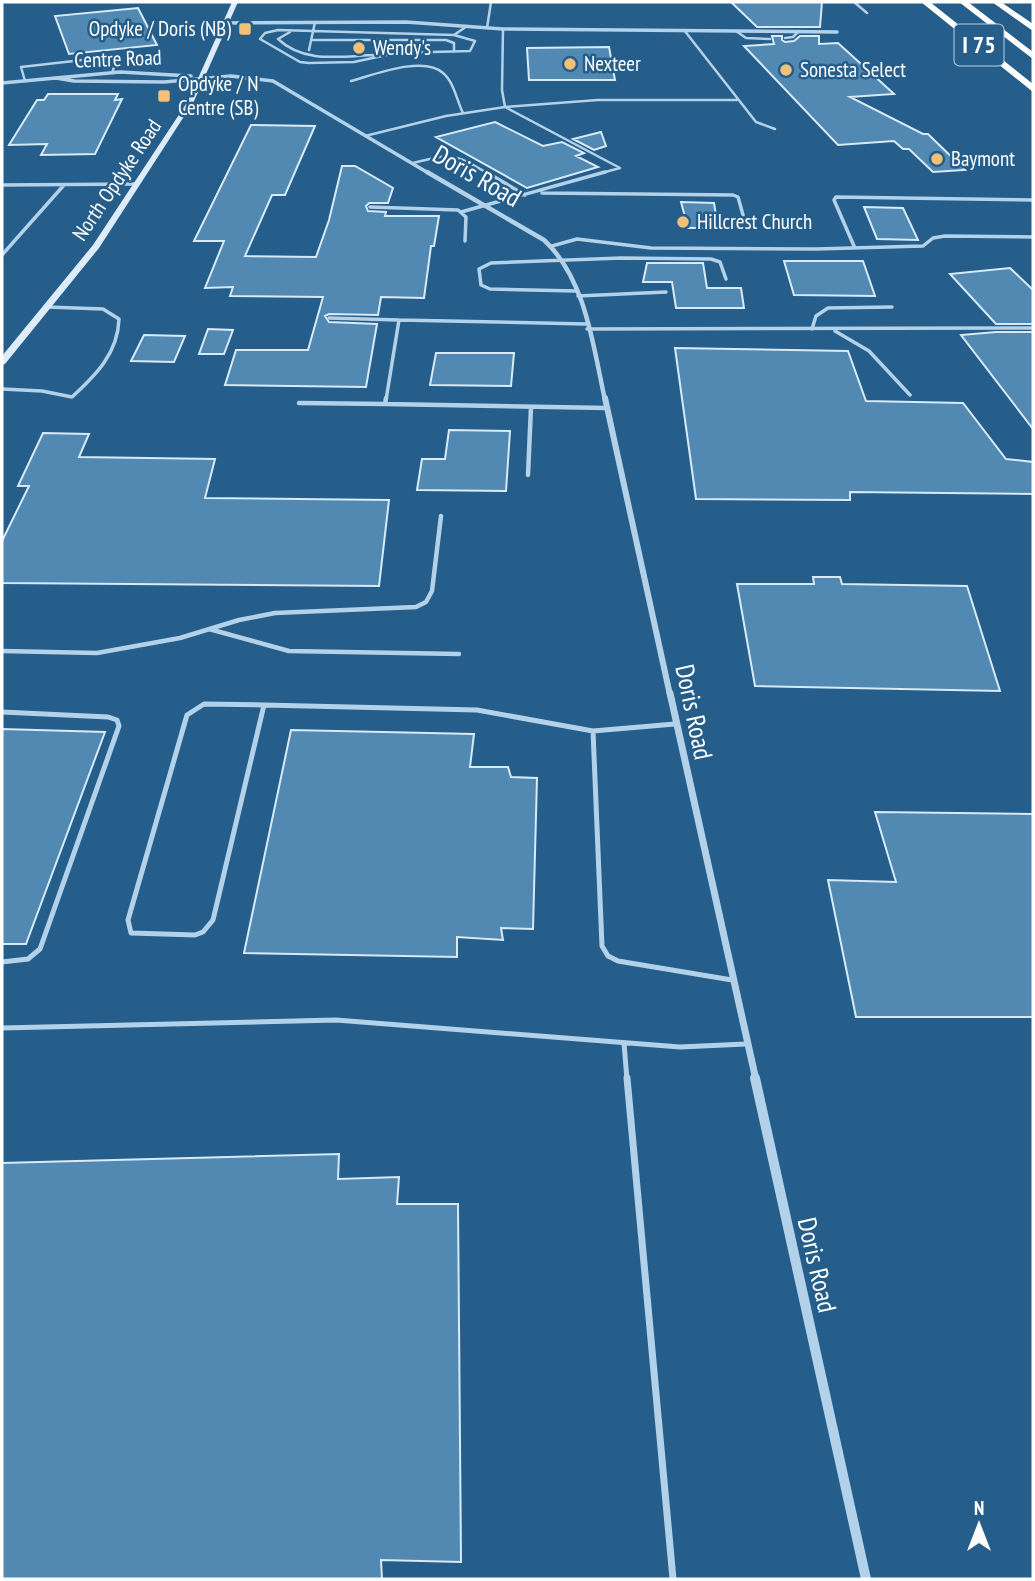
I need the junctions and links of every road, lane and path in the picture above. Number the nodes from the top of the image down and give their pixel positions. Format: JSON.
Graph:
{"nodes":[{"id":1,"x":112,"y":2,"type":"edge"},
{"id":2,"x":130,"y":2,"type":"edge"},
{"id":3,"x":235,"y":2,"type":"edge"},
{"id":4,"x":491,"y":2,"type":"edge"},
{"id":5,"x":854,"y":2,"type":"edge"},
{"id":6,"x":925,"y":2,"type":"edge"},
{"id":7,"x":963,"y":2,"type":"edge"},
{"id":8,"x":996,"y":2,"type":"edge"},
{"id":9,"x":867,"y":13,"type":"dead end"},
{"id":10,"x":315,"y":22,"type":"junction"},
{"id":11,"x":224,"y":23,"type":"junction"},
{"id":12,"x":467,"y":26,"type":"junction"},
{"id":13,"x":487,"y":28,"type":"junction"},
{"id":14,"x":1033,"y":28,"type":"edge"},
{"id":15,"x":503,"y":29,"type":"junction"},
{"id":16,"x":292,"y":30,"type":"junction"},
{"id":17,"x":684,"y":30,"type":"junction"},
{"id":18,"x":736,"y":31,"type":"junction"},
{"id":19,"x":799,"y":31,"type":"junction"},
{"id":20,"x":312,"y":32,"type":"junction"},
{"id":21,"x":837,"y":32,"type":"dead end"},
{"id":22,"x":454,"y":35,"type":"junction"},
{"id":23,"x":785,"y":38,"type":"dead end"},
{"id":24,"x":312,"y":40,"type":"junction"},
{"id":25,"x":770,"y":40,"type":"dead end"},
{"id":26,"x":309,"y":50,"type":"dead end"},
{"id":27,"x":454,"y":52,"type":"junction"},
{"id":28,"x":384,"y":55,"type":"junction"},
{"id":29,"x":1033,"y":56,"type":"edge"},
{"id":30,"x":112,"y":73,"type":"junction"},
{"id":31,"x":56,"y":78,"type":"junction"},
{"id":32,"x":202,"y":78,"type":"junction"},
{"id":33,"x":25,"y":81,"type":"junction"},
{"id":34,"x":351,"y":81,"type":"dead end"},
{"id":35,"x":2,"y":83,"type":"edge"},
{"id":36,"x":1033,"y":89,"type":"edge"},
{"id":37,"x":737,"y":100,"type":"junction"},
{"id":38,"x":505,"y":107,"type":"junction"},
{"id":39,"x":463,"y":113,"type":"junction"},
{"id":40,"x":775,"y":129,"type":"dead end"},
{"id":41,"x":365,"y":136,"type":"junction"},
{"id":42,"x":413,"y":163,"type":"junction"},
{"id":43,"x":137,"y":184,"type":"junction"},
{"id":44,"x":2,"y":185,"type":"edge"},
{"id":45,"x":64,"y":185,"type":"junction"},
{"id":46,"x":535,"y":193,"type":"junction"},
{"id":47,"x":525,"y":195,"type":"junction"},
{"id":48,"x":1033,"y":200,"type":"edge"},
{"id":49,"x":485,"y":205,"type":"junction"},
{"id":50,"x":370,"y":207,"type":"dead end"},
{"id":51,"x":461,"y":212,"type":"junction"},
{"id":52,"x":743,"y":215,"type":"dead end"},
{"id":53,"x":1033,"y":237,"type":"edge"},
{"id":54,"x":465,"y":241,"type":"dead end"},
{"id":55,"x":552,"y":246,"type":"junction"},
{"id":56,"x":854,"y":246,"type":"junction"},
{"id":57,"x":2,"y":254,"type":"edge"},
{"id":58,"x":563,"y":260,"type":"junction"},
{"id":59,"x":726,"y":279,"type":"dead end"},
{"id":60,"x":666,"y":292,"type":"dead end"},
{"id":61,"x":577,"y":294,"type":"junction"},
{"id":62,"x":47,"y":307,"type":"junction"},
{"id":63,"x":892,"y":307,"type":"dead end"},
{"id":64,"x":329,"y":318,"type":"dead end"},
{"id":65,"x":399,"y":320,"type":"junction"},
{"id":66,"x":587,"y":327,"type":"junction"},
{"id":67,"x":1033,"y":328,"type":"edge"},
{"id":68,"x":812,"y":329,"type":"junction"},
{"id":69,"x":832,"y":330,"type":"junction"},
{"id":70,"x":2,"y":362,"type":"edge"},
{"id":71,"x":2,"y":389,"type":"edge"},
{"id":72,"x":910,"y":395,"type":"dead end"},
{"id":73,"x":299,"y":403,"type":"dead end"},
{"id":74,"x":385,"y":404,"type":"junction"},
{"id":75,"x":531,"y":407,"type":"junction"},
{"id":76,"x":606,"y":408,"type":"junction"},
{"id":77,"x":528,"y":475,"type":"dead end"},
{"id":78,"x":441,"y":516,"type":"dead end"},
{"id":79,"x":209,"y":629,"type":"junction"},
{"id":80,"x":2,"y":651,"type":"edge"},
{"id":81,"x":459,"y":654,"type":"dead end"},
{"id":82,"x":264,"y":705,"type":"junction"},
{"id":83,"x":2,"y":712,"type":"edge"},
{"id":84,"x":675,"y":724,"type":"junction"},
{"id":85,"x":593,"y":731,"type":"junction"},
{"id":86,"x":2,"y":962,"type":"edge"},
{"id":87,"x":732,"y":980,"type":"junction"},
{"id":88,"x":2,"y":1028,"type":"edge"},
{"id":89,"x":624,"y":1043,"type":"junction"},
{"id":90,"x":746,"y":1044,"type":"junction"},
{"id":91,"x":673,"y":1579,"type":"edge"},
{"id":92,"x":866,"y":1579,"type":"edge"}],
"edges":[{"from":1,"to":2,"type":"lane"},
{"from":3,"to":11,"type":"main road","name":"North Opdyke Road"},
{"from":4,"to":13,"type":"lane"},
{"from":5,"to":9,"type":"lane"},
{"from":6,"to":36,"type":"highway","number":"I 75"},
{"from":7,"to":29,"type":"highway","number":"I 75"},
{"from":8,"to":14,"type":"highway"},
{"from":10,"to":11,"type":"street"},
{"from":10,"to":12,"type":"street"},
{"from":10,"to":20,"type":"lane"},
{"from":11,"to":32,"type":"main road","name":"North Opdyke Road"},
{"from":12,"to":13,"type":"street"},
{"from":12,"to":22,"type":"lane"},
{"from":13,"to":15,"type":"street"},
{"from":15,"to":17,"type":"street"},
{"from":15,"to":38,"type":"lane"},
{"from":16,"to":20,"type":"lane"},
{"from":16,"to":28,"type":"lane"},
{"from":16,"to":28,"type":"lane"},
{"from":17,"to":18,"type":"street"},
{"from":17,"to":37,"type":"lane"},
{"from":18,"to":19,"type":"street"},
{"from":18,"to":25,"type":"lane"},
{"from":19,"to":21,"type":"street"},
{"from":19,"to":23,"type":"lane"},
{"from":20,"to":22,"type":"lane"},
{"from":20,"to":24,"type":"lane"},
{"from":22,"to":27,"type":"lane"},
{"from":24,"to":26,"type":"lane"},
{"from":24,"to":27,"type":"lane"},
{"from":27,"to":28,"type":"lane"},
{"from":30,"to":31,"type":"street","name":"Centre Road"},
{"from":30,"to":32,"type":"street","name":"Centre Road"},
{"from":30,"to":33,"type":"lane"},
{"from":31,"to":32,"type":"street","name":"Centre Road"},
{"from":31,"to":33,"type":"street","name":"Centre Road"},
{"from":32,"to":41,"type":"street","name":"Doris Road"},
{"from":32,"to":43,"type":"main road","name":"North Opdyke Road"},
{"from":33,"to":35,"type":"street","name":"Centre Road"},
{"from":34,"to":39,"type":"lane"},
{"from":37,"to":38,"type":"lane"},
{"from":37,"to":40,"type":"lane"},
{"from":38,"to":39,"type":"lane"},
{"from":38,"to":46,"type":"lane"},
{"from":39,"to":41,"type":"lane"},
{"from":41,"to":42,"type":"street","name":"Doris Road"},
{"from":42,"to":47,"type":"lane"},
{"from":42,"to":49,"type":"street","name":"Doris Road"},
{"from":43,"to":45,"type":"lane"},
{"from":43,"to":62,"type":"main road","name":"North Opdyke Road"},
{"from":44,"to":45,"type":"lane"},
{"from":45,"to":57,"type":"lane"},
{"from":46,"to":47,"type":"lane"},
{"from":46,"to":52,"type":"lane"},
{"from":47,"to":49,"type":"lane"},
{"from":48,"to":56,"type":"lane"},
{"from":49,"to":51,"type":"lane"},
{"from":49,"to":55,"type":"street","name":"Doris Road"},
{"from":50,"to":51,"type":"lane"},
{"from":51,"to":54,"type":"lane"},
{"from":53,"to":56,"type":"lane"},
{"from":55,"to":56,"type":"lane"},
{"from":55,"to":58,"type":"street","name":"Doris Road"},
{"from":58,"to":59,"type":"lane"},
{"from":58,"to":61,"type":"street","name":"Doris Road"},
{"from":58,"to":61,"type":"lane"},
{"from":60,"to":61,"type":"lane"},
{"from":61,"to":66,"type":"street","name":"Doris Road"},
{"from":62,"to":70,"type":"main road","name":"North Opdyke Road"},
{"from":62,"to":71,"type":"lane"},
{"from":63,"to":68,"type":"lane"},
{"from":64,"to":65,"type":"lane"},
{"from":65,"to":66,"type":"lane"},
{"from":65,"to":74,"type":"lane"},
{"from":66,"to":68,"type":"lane"},
{"from":66,"to":76,"type":"street","name":"Doris Road"},
{"from":67,"to":69,"type":"lane"},
{"from":68,"to":69,"type":"lane"},
{"from":69,"to":72,"type":"lane"},
{"from":73,"to":74,"type":"lane"},
{"from":74,"to":75,"type":"lane"},
{"from":75,"to":76,"type":"lane"},
{"from":75,"to":77,"type":"lane"},
{"from":76,"to":84,"type":"street","name":"Doris Road"},
{"from":78,"to":79,"type":"lane"},
{"from":79,"to":80,"type":"lane"},
{"from":79,"to":81,"type":"lane"},
{"from":82,"to":82,"type":"lane"},
{"from":82,"to":85,"type":"lane"},
{"from":83,"to":86,"type":"lane"},
{"from":84,"to":85,"type":"lane"},
{"from":84,"to":87,"type":"street","name":"Doris Road"},
{"from":85,"to":87,"type":"lane"},
{"from":87,"to":90,"type":"street","name":"Doris Road"},
{"from":88,"to":89,"type":"lane"},
{"from":89,"to":90,"type":"lane"},
{"from":89,"to":91,"type":"lane"},
{"from":90,"to":92,"type":"street","name":"Doris Road"}]}
